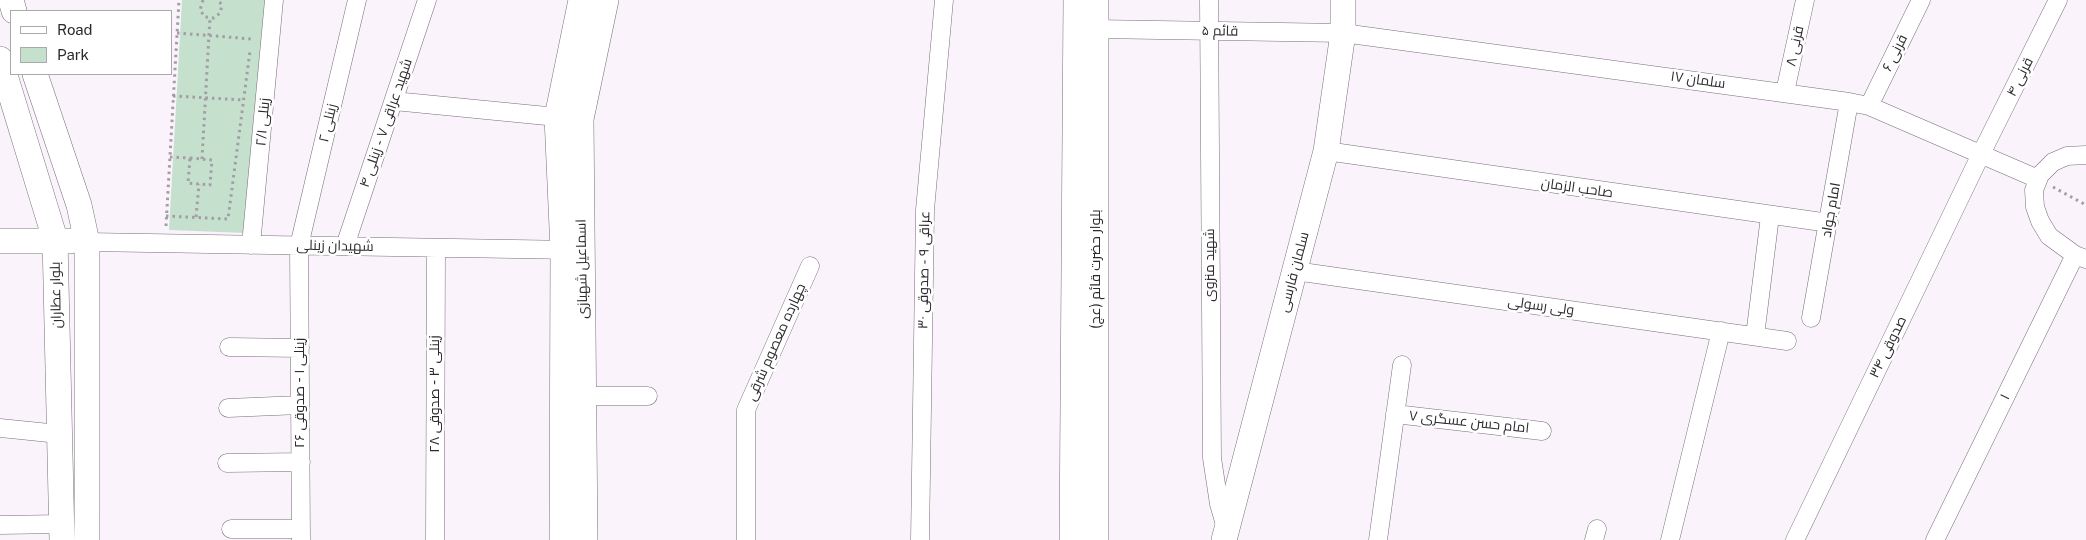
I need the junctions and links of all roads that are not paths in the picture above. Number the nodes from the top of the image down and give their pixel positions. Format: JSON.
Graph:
{"nodes":[{"id":1,"x":274,"y":0,"type":"edge"},
{"id":2,"x":357,"y":0,"type":"edge"},
{"id":3,"x":427,"y":0,"type":"edge"},
{"id":4,"x":580,"y":0,"type":"edge"},
{"id":5,"x":606,"y":0,"type":"edge"},
{"id":6,"x":944,"y":0,"type":"edge"},
{"id":7,"x":1076,"y":0,"type":"edge"},
{"id":8,"x":1096,"y":0,"type":"edge"},
{"id":9,"x":1107,"y":0,"type":"edge"},
{"id":10,"x":1209,"y":0,"type":"edge"},
{"id":11,"x":1343,"y":0,"type":"edge"},
{"id":12,"x":1805,"y":0,"type":"edge"},
{"id":13,"x":1921,"y":0,"type":"edge"},
{"id":14,"x":2058,"y":0,"type":"edge"},
{"id":15,"x":1208,"y":30,"type":"junction"},
{"id":16,"x":1086,"y":33,"type":"junction"},
{"id":17,"x":1344,"y":33,"type":"junction"},
{"id":18,"x":0,"y":59,"type":"edge"},
{"id":19,"x":35,"y":75,"type":"edge"},
{"id":20,"x":1785,"y":92,"type":"junction"},
{"id":21,"x":394,"y":101,"type":"junction"},
{"id":22,"x":1850,"y":102,"type":"junction"},
{"id":23,"x":1869,"y":106,"type":"junction"},
{"id":24,"x":557,"y":117,"type":"junction"},
{"id":25,"x":1326,"y":151,"type":"junction"},
{"id":26,"x":1981,"y":154,"type":"junction"},
{"id":27,"x":2086,"y":155,"type":"edge"},
{"id":28,"x":2038,"y":179,"type":"junction"},
{"id":29,"x":1770,"y":216,"type":"junction"},
{"id":30,"x":1829,"y":224,"type":"junction"},
{"id":31,"x":55,"y":239,"type":"junction"},
{"id":32,"x":0,"y":241,"type":"edge"},
{"id":33,"x":87,"y":242,"type":"junction"},
{"id":34,"x":252,"y":245,"type":"junction"},
{"id":35,"x":299,"y":246,"type":"junction"},
{"id":36,"x":344,"y":246,"type":"junction"},
{"id":37,"x":436,"y":248,"type":"junction"},
{"id":38,"x":573,"y":250,"type":"junction"},
{"id":39,"x":2081,"y":257,"type":"edge"},
{"id":40,"x":810,"y":266,"type":"dead end"},
{"id":41,"x":1295,"y":271,"type":"junction"},
{"id":42,"x":1811,"y":318,"type":"dead end"},
{"id":43,"x":1721,"y":331,"type":"junction"},
{"id":44,"x":1755,"y":336,"type":"junction"},
{"id":45,"x":1786,"y":341,"type":"dead end"},
{"id":46,"x":229,"y":347,"type":"dead end"},
{"id":47,"x":300,"y":348,"type":"junction"},
{"id":48,"x":1402,"y":366,"type":"dead end"},
{"id":49,"x":584,"y":396,"type":"junction"},
{"id":50,"x":648,"y":396,"type":"dead end"},
{"id":51,"x":300,"y":405,"type":"junction"},
{"id":52,"x":228,"y":408,"type":"dead end"},
{"id":53,"x":1395,"y":414,"type":"junction"},
{"id":54,"x":0,"y":428,"type":"edge"},
{"id":55,"x":1542,"y":431,"type":"dead end"},
{"id":56,"x":59,"y":434,"type":"junction"},
{"id":57,"x":301,"y":462,"type":"junction"},
{"id":58,"x":228,"y":463,"type":"dead end"},
{"id":59,"x":0,"y":525,"type":"edge"},
{"id":60,"x":231,"y":529,"type":"dead end"},
{"id":61,"x":62,"y":532,"type":"edge"},
{"id":62,"x":301,"y":534,"type":"edge"},
{"id":63,"x":1225,"y":534,"type":"edge"},
{"id":64,"x":87,"y":540,"type":"edge"},
{"id":65,"x":435,"y":540,"type":"edge"},
{"id":66,"x":562,"y":540,"type":"edge"},
{"id":67,"x":585,"y":540,"type":"edge"},
{"id":68,"x":746,"y":540,"type":"edge"},
{"id":69,"x":920,"y":540,"type":"edge"},
{"id":70,"x":1072,"y":540,"type":"edge"},
{"id":71,"x":1096,"y":540,"type":"edge"},
{"id":72,"x":1378,"y":540,"type":"edge"},
{"id":73,"x":1670,"y":540,"type":"edge"},
{"id":74,"x":1795,"y":540,"type":"edge"},
{"id":75,"x":1935,"y":540,"type":"edge"}],
"edges":[{"from":1,"to":34,"type":"street","name":"زینلی ۲/۱"},
{"from":2,"to":35,"type":"street","name":"زینلی ۲"},
{"from":3,"to":21,"type":"street","name":"شهید عراقی ۷ - زینلی ۴"},
{"from":4,"to":24,"type":"main road","name":"اسماعیل شهبازی"},
{"from":5,"to":38,"type":"main road","name":"اسماعیل شهبازی"},
{"from":6,"to":69,"type":"street","name":"عراقی ۹ - صدوقی ۳۰"},
{"from":7,"to":16,"type":"main road"},
{"from":8,"to":16,"type":"main road"},
{"from":9,"to":16,"type":"main road","name":"بلوار حضرت قائم (عج)"},
{"from":10,"to":15,"type":"street","name":"شهید منزوی"},
{"from":11,"to":17,"type":"main road","name":"سلمان فارسی"},
{"from":12,"to":20,"type":"street","name":"قرنی ۸"},
{"from":13,"to":23,"type":"street","name":"قرنی ۶"},
{"from":14,"to":26,"type":"street","name":"قرنی ۴"},
{"from":15,"to":16,"type":"street","name":"قائم ۵"},
{"from":15,"to":17,"type":"street","name":"قائم ۵"},
{"from":15,"to":63,"type":"street","name":"شهید منزوی"},
{"from":16,"to":70,"type":"main road","name":"بلوار حضرت قائم (عج)"},
{"from":16,"to":71,"type":"main road","name":"بلوار حضرت قائم (عج)"},
{"from":17,"to":20,"type":"street","name":"سلمان ۱۷"},
{"from":17,"to":25,"type":"main road","name":"سلمان فارسی"},
{"from":18,"to":31,"type":"main road","name":"بلوار عطاران"},
{"from":19,"to":33,"type":"main road"},
{"from":20,"to":22,"type":"street","name":"سلمان ۱۷"},
{"from":21,"to":24,"type":"street"},
{"from":21,"to":36,"type":"street","name":"شهید عراقی ۷ - زینلی ۴"},
{"from":22,"to":23,"type":"street","name":"سلمان ۱۷"},
{"from":22,"to":30,"type":"street","name":"امام جواد"},
{"from":23,"to":26,"type":"street","name":"سلمان ۱۷"},
{"from":24,"to":38,"type":"main road","name":"اسماعیل شهبازی"},
{"from":25,"to":29,"type":"street","name":"صاحب الزمان"},
{"from":25,"to":41,"type":"main road","name":"سلمان فارسی"},
{"from":26,"to":28,"type":"street","name":"سلمان ۱۷"},
{"from":26,"to":74,"type":"street","name":"صدوقی ۳۴"},
{"from":27,"to":28,"type":"street"},
{"from":28,"to":39,"type":"street"},
{"from":29,"to":30,"type":"street","name":"صاحب الزمان"},
{"from":29,"to":44,"type":"street"},
{"from":30,"to":42,"type":"street","name":"امام جواد"},
{"from":31,"to":32,"type":"main road"},
{"from":31,"to":33,"type":"main road"},
{"from":31,"to":56,"type":"main road","name":"بلوار عطاران"},
{"from":33,"to":34,"type":"street","name":"شهیدان زینلی"},
{"from":33,"to":64,"type":"main road"},
{"from":34,"to":35,"type":"street","name":"شهیدان زینلی"},
{"from":35,"to":36,"type":"street","name":"شهیدان زینلی"},
{"from":35,"to":47,"type":"street","name":"زینلی ۱ - صدوقی ۲۶"},
{"from":36,"to":37,"type":"street","name":"شهیدان زینلی"},
{"from":37,"to":38,"type":"street","name":"شهیدان زینلی"},
{"from":37,"to":65,"type":"street","name":"زینلی ۳ - صدوقی ۲۸"},
{"from":38,"to":49,"type":"main road","name":"اسماعیل شهبازی"},
{"from":38,"to":66,"type":"main road","name":"اسماعیل شهبازی"},
{"from":39,"to":75,"type":"street","name":"۱"},
{"from":40,"to":68,"type":"street","name":"چهارده معصوم شرقی"},
{"from":41,"to":43,"type":"street","name":"ولی رسولی"},
{"from":41,"to":63,"type":"main road","name":"سلمان فارسی"},
{"from":43,"to":44,"type":"street","name":"ولی رسولی"},
{"from":43,"to":73,"type":"street"},
{"from":44,"to":45,"type":"street","name":"ولی رسولی"},
{"from":46,"to":47,"type":"street"},
{"from":47,"to":51,"type":"street","name":"زینلی ۱ - صدوقی ۲۶"},
{"from":48,"to":53,"type":"street"},
{"from":49,"to":50,"type":"street"},
{"from":49,"to":67,"type":"main road","name":"اسماعیل شهبازی"},
{"from":51,"to":52,"type":"street"},
{"from":51,"to":57,"type":"street","name":"زینلی ۱ - صدوقی ۲۶"},
{"from":53,"to":55,"type":"street","name":"امام حسن عسگری ۷"},
{"from":53,"to":72,"type":"street"},
{"from":54,"to":56,"type":"street"},
{"from":56,"to":61,"type":"main road","name":"بلوار عطاران"},
{"from":57,"to":58,"type":"street"},
{"from":57,"to":62,"type":"street","name":"زینلی ۱ - صدوقی ۲۶"},
{"from":59,"to":61,"type":"street"},
{"from":60,"to":62,"type":"street"}]}
